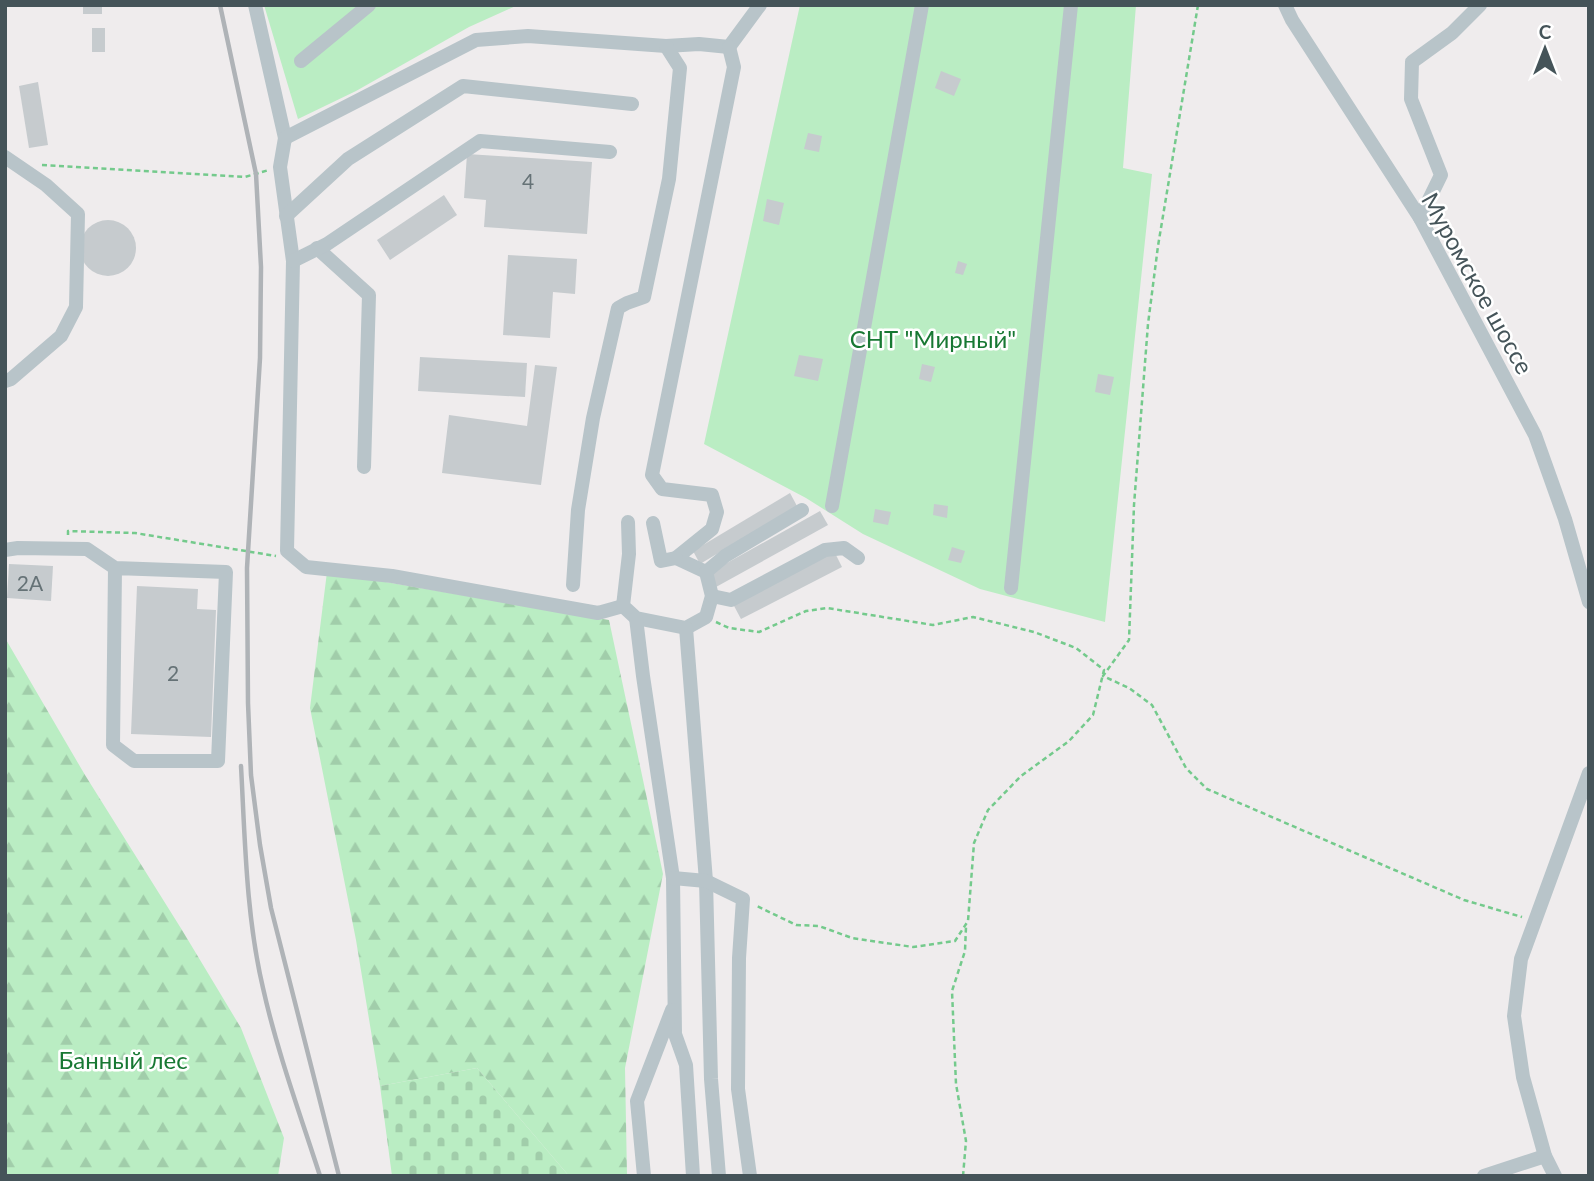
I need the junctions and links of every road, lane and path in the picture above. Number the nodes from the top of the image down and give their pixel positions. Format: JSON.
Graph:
{"nodes":[{"id":1,"x":255,"y":5,"type":"edge"},
{"id":2,"x":369,"y":5,"type":"edge"},
{"id":3,"x":760,"y":5,"type":"edge"},
{"id":4,"x":922,"y":5,"type":"edge"},
{"id":5,"x":1071,"y":5,"type":"edge"},
{"id":6,"x":1198,"y":5,"type":"edge"},
{"id":7,"x":1285,"y":5,"type":"edge"},
{"id":8,"x":1479,"y":5,"type":"edge"},
{"id":9,"x":666,"y":46,"type":"junction"},
{"id":10,"x":729,"y":47,"type":"junction"},
{"id":11,"x":301,"y":61,"type":"dead end"},
{"id":12,"x":632,"y":104,"type":"dead end"},
{"id":13,"x":285,"y":138,"type":"junction"},
{"id":14,"x":610,"y":152,"type":"dead end"},
{"id":15,"x":5,"y":157,"type":"edge"},
{"id":16,"x":41,"y":165,"type":"dead end"},
{"id":17,"x":280,"y":167,"type":"junction"},
{"id":18,"x":286,"y":216,"type":"junction"},
{"id":19,"x":1420,"y":218,"type":"junction"},
{"id":20,"x":317,"y":248,"type":"junction"},
{"id":21,"x":293,"y":261,"type":"junction"},
{"id":22,"x":5,"y":380,"type":"edge"},
{"id":23,"x":364,"y":467,"type":"dead end"},
{"id":24,"x":832,"y":506,"type":"dead end"},
{"id":25,"x":802,"y":510,"type":"dead end"},
{"id":26,"x":628,"y":522,"type":"dead end"},
{"id":27,"x":653,"y":523,"type":"dead end"},
{"id":28,"x":68,"y":549,"type":"junction"},
{"id":29,"x":5,"y":550,"type":"edge"},
{"id":30,"x":294,"y":557,"type":"junction"},
{"id":31,"x":676,"y":558,"type":"junction"},
{"id":32,"x":858,"y":558,"type":"dead end"},
{"id":33,"x":115,"y":568,"type":"junction"},
{"id":34,"x":706,"y":572,"type":"junction"},
{"id":35,"x":573,"y":585,"type":"dead end"},
{"id":36,"x":1011,"y":588,"type":"dead end"},
{"id":37,"x":712,"y":596,"type":"junction"},
{"id":38,"x":731,"y":600,"type":"junction"},
{"id":39,"x":1589,"y":602,"type":"edge"},
{"id":40,"x":623,"y":606,"type":"junction"},
{"id":41,"x":706,"y":617,"type":"junction"},
{"id":42,"x":636,"y":618,"type":"junction"},
{"id":43,"x":686,"y":628,"type":"junction"},
{"id":44,"x":1103,"y":676,"type":"junction"},
{"id":45,"x":1589,"y":773,"type":"edge"},
{"id":46,"x":673,"y":878,"type":"junction"},
{"id":47,"x":706,"y":881,"type":"junction"},
{"id":48,"x":743,"y":900,"type":"junction"},
{"id":49,"x":1535,"y":920,"type":"junction"},
{"id":50,"x":966,"y":923,"type":"junction"},
{"id":51,"x":674,"y":1005,"type":"junction"},
{"id":52,"x":1545,"y":1156,"type":"junction"},
{"id":53,"x":644,"y":1176,"type":"edge"},
{"id":54,"x":693,"y":1176,"type":"edge"},
{"id":55,"x":719,"y":1176,"type":"edge"},
{"id":56,"x":750,"y":1176,"type":"edge"},
{"id":57,"x":963,"y":1176,"type":"edge"},
{"id":58,"x":1483,"y":1176,"type":"edge"},
{"id":59,"x":1555,"y":1176,"type":"edge"}],
"edges":[{"from":1,"to":13,"type":"street"},
{"from":2,"to":11,"type":"street"},
{"from":3,"to":10,"type":"street"},
{"from":4,"to":24,"type":"street"},
{"from":5,"to":36,"type":"street"},
{"from":6,"to":44,"type":"path"},
{"from":7,"to":19,"type":"street","name":"Муромское шоссе"},
{"from":8,"to":19,"type":"street"},
{"from":9,"to":10,"type":"street"},
{"from":9,"to":13,"type":"street"},
{"from":9,"to":35,"type":"street"},
{"from":10,"to":31,"type":"street"},
{"from":12,"to":18,"type":"street"},
{"from":13,"to":17,"type":"street"},
{"from":14,"to":20,"type":"street"},
{"from":15,"to":22,"type":"street"},
{"from":16,"to":17,"type":"path"},
{"from":17,"to":18,"type":"street"},
{"from":18,"to":21,"type":"street"},
{"from":19,"to":39,"type":"street","name":"Муромское шоссе"},
{"from":20,"to":21,"type":"street"},
{"from":20,"to":23,"type":"street"},
{"from":21,"to":30,"type":"street"},
{"from":25,"to":34,"type":"street"},
{"from":26,"to":40,"type":"street"},
{"from":27,"to":31,"type":"street"},
{"from":28,"to":29,"type":"street"},
{"from":28,"to":30,"type":"path"},
{"from":28,"to":33,"type":"street"},
{"from":30,"to":40,"type":"street"},
{"from":31,"to":34,"type":"street"},
{"from":32,"to":38,"type":"street"},
{"from":33,"to":33,"type":"street"},
{"from":34,"to":37,"type":"street"},
{"from":37,"to":38,"type":"street"},
{"from":37,"to":41,"type":"street"},
{"from":38,"to":41,"type":"street"},
{"from":40,"to":42,"type":"street"},
{"from":41,"to":43,"type":"street"},
{"from":41,"to":44,"type":"path"},
{"from":42,"to":43,"type":"street"},
{"from":42,"to":46,"type":"street"},
{"from":43,"to":47,"type":"street"},
{"from":44,"to":49,"type":"path"},
{"from":44,"to":50,"type":"path"},
{"from":45,"to":49,"type":"street"},
{"from":46,"to":47,"type":"street"},
{"from":46,"to":51,"type":"street"},
{"from":47,"to":48,"type":"street"},
{"from":47,"to":55,"type":"street"},
{"from":48,"to":50,"type":"path"},
{"from":48,"to":56,"type":"street"},
{"from":49,"to":52,"type":"street"},
{"from":50,"to":57,"type":"path"},
{"from":51,"to":53,"type":"street"},
{"from":51,"to":54,"type":"street"},
{"from":52,"to":58,"type":"street"},
{"from":52,"to":59,"type":"street"}]}
